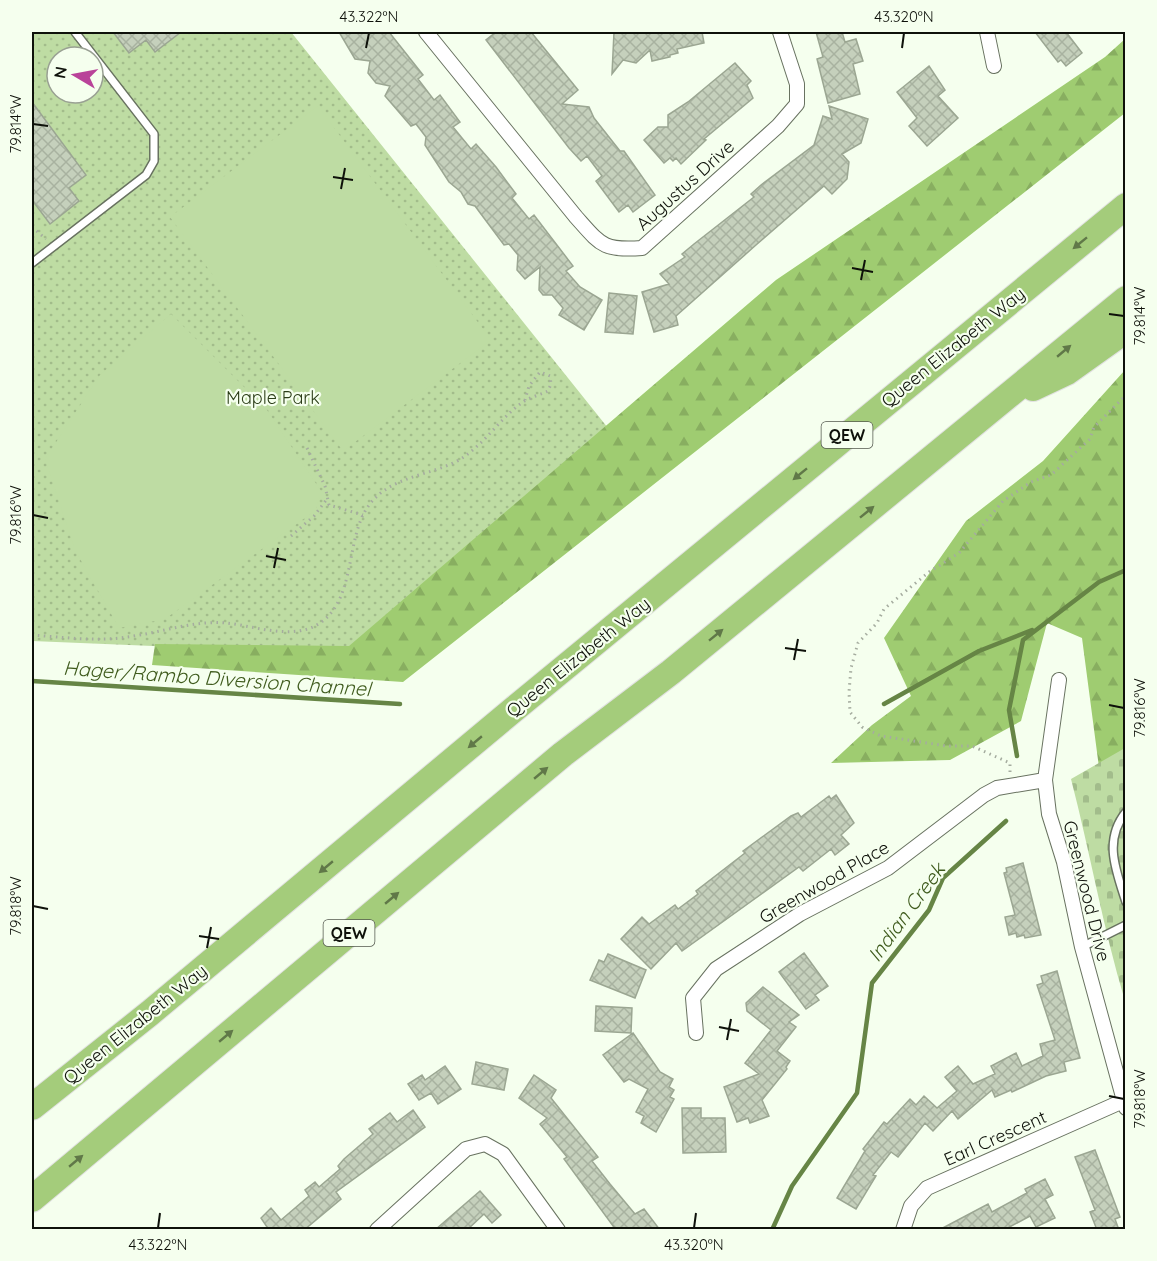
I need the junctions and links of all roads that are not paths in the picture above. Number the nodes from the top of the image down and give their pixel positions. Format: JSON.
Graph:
{"nodes":[{"id":1,"x":75,"y":32,"type":"edge"},
{"id":2,"x":426,"y":32,"type":"edge"},
{"id":3,"x":780,"y":32,"type":"edge"},
{"id":4,"x":987,"y":32,"type":"edge"},
{"id":5,"x":994,"y":66,"type":"dead end"},
{"id":6,"x":1125,"y":206,"type":"edge"},
{"id":7,"x":32,"y":263,"type":"edge"},
{"id":8,"x":1125,"y":299,"type":"edge"},
{"id":9,"x":1125,"y":330,"type":"edge"},
{"id":10,"x":1003,"y":402,"type":"junction"},
{"id":11,"x":1059,"y":680,"type":"dead end"},
{"id":12,"x":1045,"y":780,"type":"junction"},
{"id":13,"x":1125,"y":812,"type":"edge"},
{"id":14,"x":1125,"y":902,"type":"edge"},
{"id":15,"x":1125,"y":925,"type":"edge"},
{"id":16,"x":1082,"y":947,"type":"junction"},
{"id":17,"x":696,"y":1033,"type":"dead end"},
{"id":18,"x":1124,"y":1105,"type":"edge"},
{"id":19,"x":32,"y":1107,"type":"edge"},
{"id":20,"x":32,"y":1199,"type":"edge"},
{"id":21,"x":377,"y":1230,"type":"edge"},
{"id":22,"x":558,"y":1230,"type":"edge"},
{"id":23,"x":903,"y":1230,"type":"edge"}],
"edges":[{"from":1,"to":7,"type":"lane"},
{"from":2,"to":3,"type":"street","name":"Augustus Drive"},
{"from":4,"to":5,"type":"street"},
{"from":6,"to":19,"type":"highway","name":"Queen Elizabeth Way","number":"QEW","one_way":true},
{"from":10,"to":8,"type":"highway","number":"QEW","one_way":true},
{"from":9,"to":10,"type":"highway"},
{"from":20,"to":10,"type":"highway","number":"QEW","one_way":true},
{"from":11,"to":12,"type":"street","name":"Greenwood Drive"},
{"from":12,"to":16,"type":"street","name":"Greenwood Drive"},
{"from":12,"to":17,"type":"street","name":"Greenwood Place"},
{"from":13,"to":14,"type":"lane"},
{"from":15,"to":16,"type":"lane"},
{"from":16,"to":18,"type":"street","name":"Greenwood Drive"},
{"from":18,"to":23,"type":"street","name":"Earl Crescent"},
{"from":21,"to":22,"type":"street"}]}
